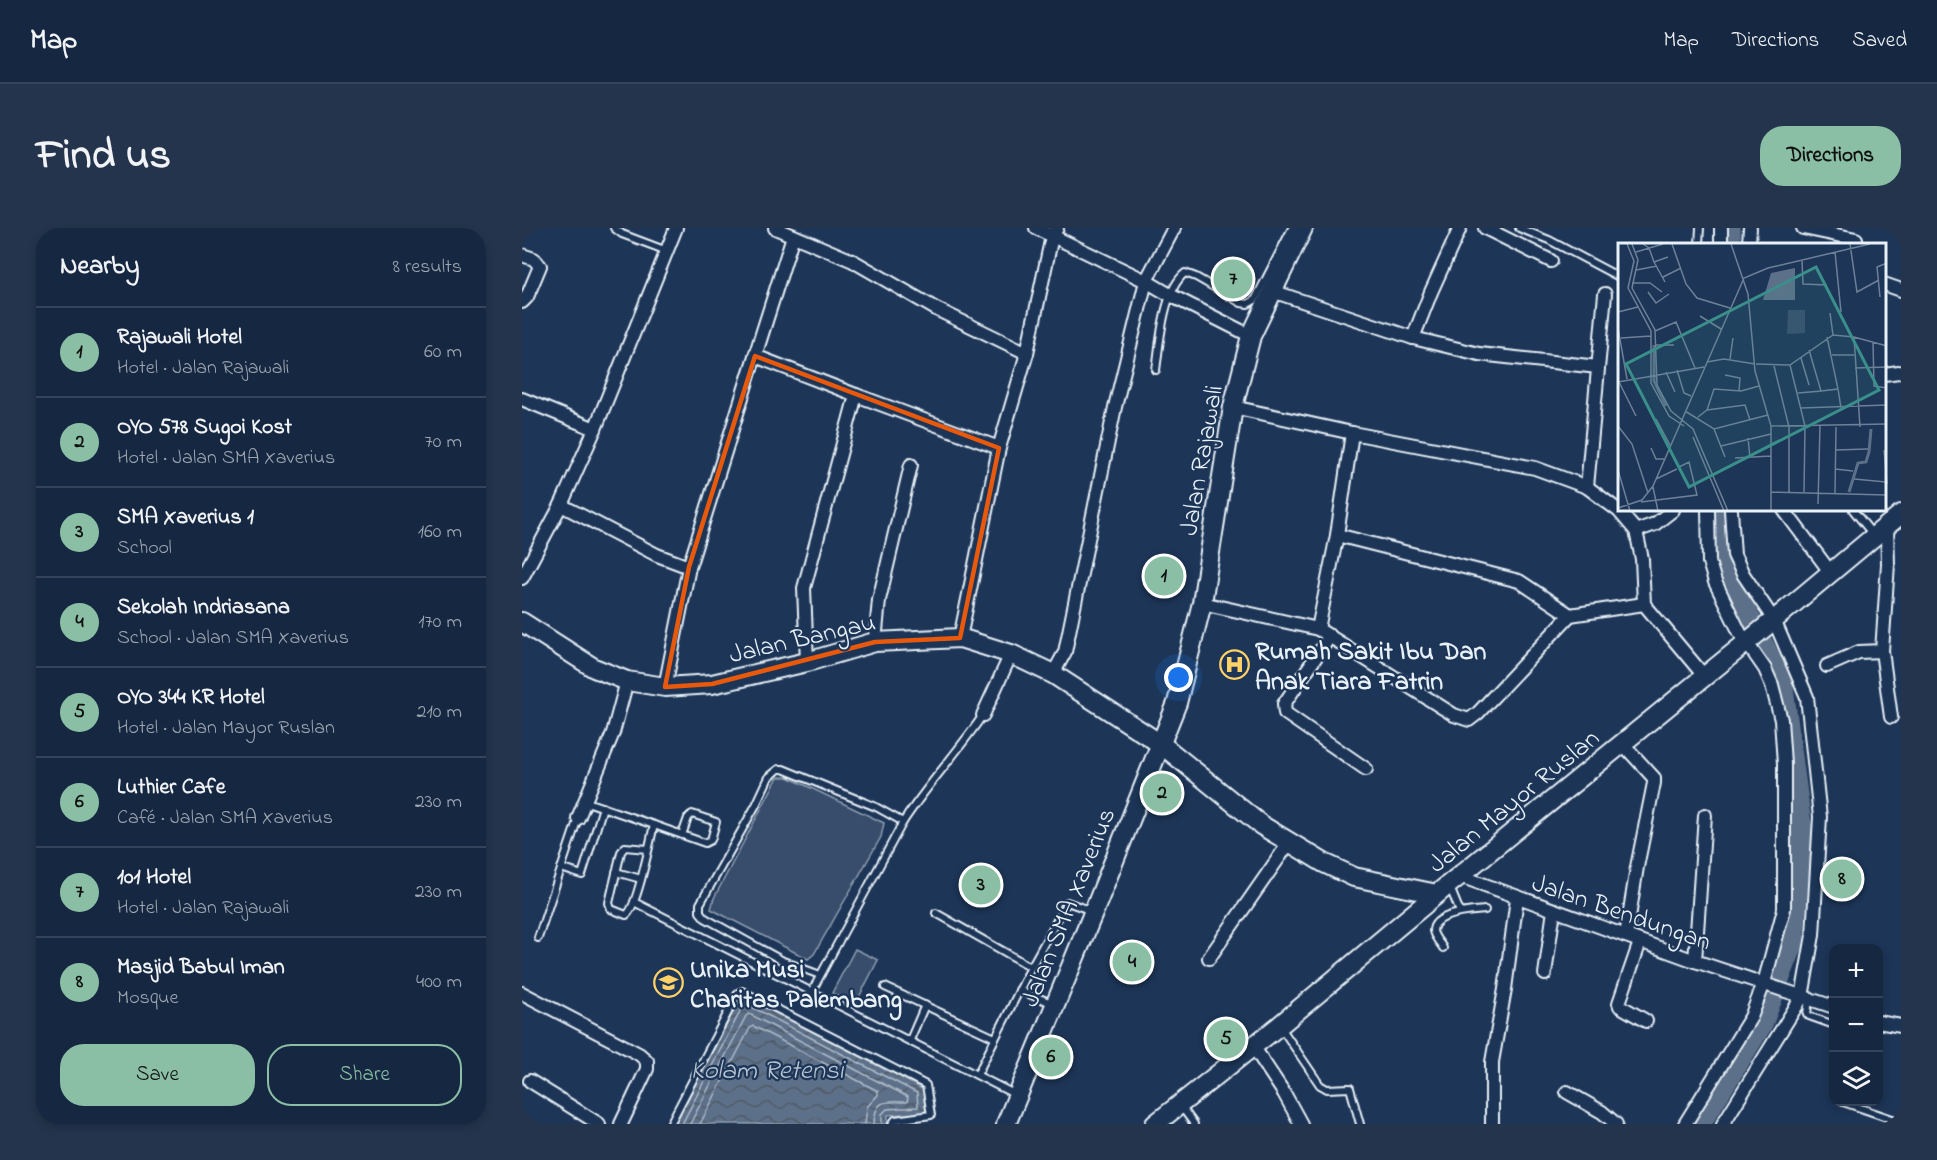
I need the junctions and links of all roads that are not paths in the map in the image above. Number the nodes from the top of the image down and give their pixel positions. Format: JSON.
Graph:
{"nodes":[{"id":1,"x":614,"y":228,"type":"edge"},
{"id":2,"x":676,"y":228,"type":"edge"},
{"id":3,"x":775,"y":228,"type":"edge"},
{"id":4,"x":1036,"y":228,"type":"edge"},
{"id":5,"x":1174,"y":228,"type":"edge"},
{"id":6,"x":1292,"y":228,"type":"edge"},
{"id":7,"x":1303,"y":228,"type":"edge"},
{"id":8,"x":1460,"y":228,"type":"edge"},
{"id":9,"x":1485,"y":228,"type":"edge"},
{"id":10,"x":1519,"y":228,"type":"edge"},
{"id":11,"x":1700,"y":228,"type":"edge"},
{"id":12,"x":1750,"y":228,"type":"edge"},
{"id":13,"x":1803,"y":228,"type":"edge"},
{"id":14,"x":1054,"y":232,"type":"edge"},
{"id":15,"x":793,"y":236,"type":"junction"},
{"id":16,"x":1857,"y":237,"type":"edge"},
{"id":17,"x":1698,"y":243,"type":"edge"},
{"id":18,"x":1749,"y":243,"type":"edge"},
{"id":19,"x":667,"y":251,"type":"junction"},
{"id":20,"x":522,"y":255,"type":"edge"},
{"id":21,"x":1551,"y":261,"type":"dead end"},
{"id":22,"x":1618,"y":276,"type":"edge"},
{"id":23,"x":1146,"y":281,"type":"junction"},
{"id":24,"x":1886,"y":285,"type":"edge"},
{"id":25,"x":1901,"y":290,"type":"edge"},
{"id":26,"x":1272,"y":291,"type":"junction"},
{"id":27,"x":1605,"y":294,"type":"dead end"},
{"id":28,"x":1170,"y":296,"type":"junction"},
{"id":29,"x":522,"y":302,"type":"edge"},
{"id":30,"x":1251,"y":336,"type":"junction"},
{"id":31,"x":1413,"y":338,"type":"junction"},
{"id":32,"x":1027,"y":353,"type":"junction"},
{"id":33,"x":755,"y":356,"type":"junction"},
{"id":34,"x":1598,"y":367,"type":"junction"},
{"id":35,"x":1156,"y":370,"type":"dead end"},
{"id":36,"x":1899,"y":372,"type":"dead end"},
{"id":37,"x":1886,"y":374,"type":"edge"},
{"id":38,"x":856,"y":395,"type":"junction"},
{"id":39,"x":522,"y":399,"type":"edge"},
{"id":40,"x":1233,"y":407,"type":"junction"},
{"id":41,"x":595,"y":429,"type":"junction"},
{"id":42,"x":1352,"y":433,"type":"junction"},
{"id":43,"x":999,"y":448,"type":"junction"},
{"id":44,"x":910,"y":465,"type":"dead end"},
{"id":45,"x":1587,"y":487,"type":"junction"},
{"id":46,"x":561,"y":505,"type":"junction"},
{"id":47,"x":1618,"y":510,"type":"edge"},
{"id":48,"x":1620,"y":512,"type":"edge"},
{"id":49,"x":1670,"y":512,"type":"edge"},
{"id":50,"x":1708,"y":512,"type":"edge"},
{"id":51,"x":1731,"y":512,"type":"edge"},
{"id":52,"x":1785,"y":512,"type":"edge"},
{"id":53,"x":1856,"y":512,"type":"edge"},
{"id":54,"x":1901,"y":514,"type":"edge"},
{"id":55,"x":1636,"y":531,"type":"junction"},
{"id":56,"x":1880,"y":531,"type":"junction"},
{"id":57,"x":1337,"y":535,"type":"junction"},
{"id":58,"x":689,"y":567,"type":"junction"},
{"id":59,"x":1831,"y":573,"type":"junction"},
{"id":60,"x":522,"y":578,"type":"edge"},
{"id":61,"x":1202,"y":603,"type":"junction"},
{"id":62,"x":1644,"y":604,"type":"junction"},
{"id":63,"x":1570,"y":615,"type":"junction"},
{"id":64,"x":1773,"y":621,"type":"junction"},
{"id":65,"x":522,"y":622,"type":"edge"},
{"id":66,"x":1318,"y":629,"type":"junction"},
{"id":67,"x":1330,"y":636,"type":"junction"},
{"id":68,"x":960,"y":638,"type":"junction"},
{"id":69,"x":1748,"y":641,"type":"junction"},
{"id":70,"x":876,"y":642,"type":"junction"},
{"id":71,"x":1882,"y":651,"type":"junction"},
{"id":72,"x":1011,"y":654,"type":"junction"},
{"id":73,"x":807,"y":662,"type":"junction"},
{"id":74,"x":1827,"y":666,"type":"dead end"},
{"id":75,"x":1053,"y":674,"type":"junction"},
{"id":76,"x":1705,"y":677,"type":"junction"},
{"id":77,"x":1181,"y":680,"type":"joint"},
{"id":78,"x":627,"y":681,"type":"junction"},
{"id":79,"x":665,"y":687,"type":"junction"},
{"id":80,"x":983,"y":715,"type":"joint"},
{"id":81,"x":1891,"y":717,"type":"dead end"},
{"id":82,"x":1623,"y":744,"type":"junction"},
{"id":83,"x":1157,"y":748,"type":"junction"},
{"id":84,"x":1366,"y":769,"type":"dead end"},
{"id":85,"x":584,"y":801,"type":"junction"},
{"id":86,"x":603,"y":807,"type":"junction"},
{"id":87,"x":1705,"y":815,"type":"dead end"},
{"id":88,"x":578,"y":818,"type":"joint"},
{"id":89,"x":903,"y":822,"type":"junction"},
{"id":90,"x":654,"y":825,"type":"junction"},
{"id":91,"x":682,"y":835,"type":"junction"},
{"id":92,"x":1289,"y":843,"type":"junction"},
{"id":93,"x":648,"y":849,"type":"junction"},
{"id":94,"x":561,"y":868,"type":"junction"},
{"id":95,"x":616,"y":872,"type":"junction"},
{"id":96,"x":641,"y":879,"type":"junction"},
{"id":97,"x":1449,"y":885,"type":"junction"},
{"id":98,"x":1517,"y":898,"type":"junction"},
{"id":99,"x":634,"y":902,"type":"junction"},
{"id":100,"x":1485,"y":910,"type":"dead end"},
{"id":101,"x":1554,"y":910,"type":"junction"},
{"id":102,"x":1094,"y":911,"type":"junction"},
{"id":103,"x":1460,"y":912,"type":"junction"},
{"id":104,"x":936,"y":913,"type":"dead end"},
{"id":105,"x":1626,"y":936,"type":"junction"},
{"id":106,"x":538,"y":938,"type":"dead end"},
{"id":107,"x":1641,"y":942,"type":"junction"},
{"id":108,"x":1443,"y":948,"type":"dead end"},
{"id":109,"x":1209,"y":958,"type":"dead end"},
{"id":110,"x":1695,"y":961,"type":"junction"},
{"id":111,"x":1031,"y":967,"type":"junction"},
{"id":112,"x":1545,"y":974,"type":"dead end"},
{"id":113,"x":820,"y":975,"type":"junction"},
{"id":114,"x":1768,"y":984,"type":"junction"},
{"id":115,"x":885,"y":987,"type":"dead end"},
{"id":116,"x":1019,"y":990,"type":"junction"},
{"id":117,"x":812,"y":991,"type":"junction"},
{"id":118,"x":522,"y":993,"type":"edge"},
{"id":119,"x":1802,"y":997,"type":"junction"},
{"id":120,"x":925,"y":1005,"type":"junction"},
{"id":121,"x":1054,"y":1005,"type":"junction"},
{"id":122,"x":1829,"y":1006,"type":"edge"},
{"id":123,"x":1646,"y":1021,"type":"dead end"},
{"id":124,"x":1883,"y":1023,"type":"edge"},
{"id":125,"x":1829,"y":1024,"type":"edge"},
{"id":126,"x":1280,"y":1025,"type":"junction"},
{"id":127,"x":1901,"y":1026,"type":"edge"},
{"id":128,"x":995,"y":1038,"type":"junction"},
{"id":129,"x":910,"y":1040,"type":"junction"},
{"id":130,"x":1253,"y":1046,"type":"junction"},
{"id":131,"x":977,"y":1074,"type":"junction"},
{"id":132,"x":530,"y":1081,"type":"dead end"},
{"id":133,"x":1567,"y":1092,"type":"dead end"},
{"id":134,"x":1016,"y":1095,"type":"junction"},
{"id":135,"x":1179,"y":1105,"type":"junction"},
{"id":136,"x":1857,"y":1106,"type":"edge"},
{"id":137,"x":1901,"y":1122,"type":"edge"},
{"id":138,"x":599,"y":1124,"type":"edge"},
{"id":139,"x":621,"y":1124,"type":"edge"},
{"id":140,"x":670,"y":1124,"type":"edge"},
{"id":141,"x":892,"y":1124,"type":"edge"},
{"id":142,"x":1006,"y":1124,"type":"edge"},
{"id":143,"x":1155,"y":1124,"type":"edge"},
{"id":144,"x":1194,"y":1124,"type":"edge"},
{"id":145,"x":1301,"y":1124,"type":"edge"},
{"id":146,"x":1360,"y":1124,"type":"edge"},
{"id":147,"x":1492,"y":1124,"type":"edge"},
{"id":148,"x":1616,"y":1124,"type":"edge"},
{"id":149,"x":1685,"y":1124,"type":"edge"},
{"id":150,"x":1723,"y":1124,"type":"edge"}],
"edges":[{"from":1,"to":19,"type":"lane"},
{"from":2,"to":19,"type":"street"},
{"from":3,"to":15,"type":"street"},
{"from":4,"to":14,"type":"street"},
{"from":5,"to":23,"type":"street"},
{"from":6,"to":28,"type":"lane"},
{"from":7,"to":26,"type":"street","name":"Jalan Rajawali"},
{"from":8,"to":31,"type":"street"},
{"from":9,"to":21,"type":"street"},
{"from":10,"to":22,"type":"lane"},
{"from":11,"to":17,"type":"lane"},
{"from":12,"to":18,"type":"street"},
{"from":13,"to":16,"type":"street"},
{"from":14,"to":23,"type":"street"},
{"from":14,"to":32,"type":"street"},
{"from":15,"to":32,"type":"street"},
{"from":15,"to":33,"type":"street"},
{"from":19,"to":41,"type":"street"},
{"from":20,"to":29,"type":"street"},
{"from":23,"to":28,"type":"street"},
{"from":23,"to":75,"type":"street"},
{"from":24,"to":25,"type":"street"},
{"from":26,"to":30,"type":"street","name":"Jalan Rajawali"},
{"from":26,"to":31,"type":"street"},
{"from":27,"to":34,"type":"street"},
{"from":28,"to":30,"type":"street"},
{"from":28,"to":35,"type":"lane"},
{"from":30,"to":40,"type":"street","name":"Jalan Rajawali"},
{"from":31,"to":34,"type":"street"},
{"from":32,"to":43,"type":"street"},
{"from":33,"to":38,"type":"street"},
{"from":33,"to":58,"type":"street"},
{"from":34,"to":45,"type":"street"},
{"from":36,"to":37,"type":"street"},
{"from":38,"to":43,"type":"street"},
{"from":38,"to":73,"type":"street"},
{"from":39,"to":41,"type":"street"},
{"from":40,"to":42,"type":"street"},
{"from":40,"to":61,"type":"street","name":"Jalan Rajawali"},
{"from":41,"to":46,"type":"street"},
{"from":42,"to":45,"type":"street"},
{"from":42,"to":57,"type":"street"},
{"from":43,"to":68,"type":"street"},
{"from":44,"to":70,"type":"street"},
{"from":45,"to":47,"type":"street"},
{"from":46,"to":58,"type":"street"},
{"from":46,"to":60,"type":"street"},
{"from":48,"to":55,"type":"street"},
{"from":49,"to":55,"type":"street"},
{"from":50,"to":69,"type":"street"},
{"from":51,"to":64,"type":"street"},
{"from":52,"to":59,"type":"street"},
{"from":53,"to":56,"type":"lane"},
{"from":54,"to":56,"type":"street","name":"Jalan Mayor Ruslan"},
{"from":55,"to":62,"type":"street"},
{"from":56,"to":59,"type":"street","name":"Jalan Mayor Ruslan"},
{"from":56,"to":71,"type":"street"},
{"from":57,"to":63,"type":"street"},
{"from":57,"to":66,"type":"street"},
{"from":58,"to":79,"type":"street"},
{"from":59,"to":64,"type":"street","name":"Jalan Mayor Ruslan"},
{"from":61,"to":66,"type":"street"},
{"from":61,"to":77,"type":"street","name":"Jalan Rajawali"},
{"from":62,"to":63,"type":"street"},
{"from":62,"to":76,"type":"street"},
{"from":63,"to":67,"type":"street"},
{"from":64,"to":69,"type":"street","name":"Jalan Mayor Ruslan"},
{"from":64,"to":119,"type":"street"},
{"from":65,"to":78,"type":"street","name":"Jalan Bangau"},
{"from":66,"to":67,"type":"street"},
{"from":67,"to":84,"type":"street"},
{"from":68,"to":70,"type":"street","name":"Jalan Bangau"},
{"from":68,"to":72,"type":"street","name":"Jalan Bangau"},
{"from":69,"to":76,"type":"street","name":"Jalan Mayor Ruslan"},
{"from":69,"to":114,"type":"street"},
{"from":70,"to":73,"type":"street","name":"Jalan Bangau"},
{"from":71,"to":74,"type":"street"},
{"from":71,"to":81,"type":"street"},
{"from":72,"to":75,"type":"street","name":"Jalan Bangau"},
{"from":72,"to":80,"type":"street"},
{"from":73,"to":79,"type":"street","name":"Jalan Bangau"},
{"from":75,"to":83,"type":"street","name":"Jalan Bangau"},
{"from":76,"to":82,"type":"street","name":"Jalan Mayor Ruslan"},
{"from":77,"to":83,"type":"street","name":"Jalan SMA Xaverius"},
{"from":78,"to":79,"type":"street","name":"Jalan Bangau"},
{"from":78,"to":85,"type":"street"},
{"from":80,"to":89,"type":"lane"},
{"from":82,"to":97,"type":"street","name":"Jalan Mayor Ruslan"},
{"from":82,"to":105,"type":"street"},
{"from":83,"to":92,"type":"street","name":"Jalan Bangau"},
{"from":83,"to":102,"type":"street","name":"Jalan SMA Xaverius"},
{"from":85,"to":86,"type":"lane"},
{"from":85,"to":88,"type":"street"},
{"from":86,"to":90,"type":"lane"},
{"from":86,"to":94,"type":"lane"},
{"from":87,"to":110,"type":"street"},
{"from":88,"to":94,"type":"lane"},
{"from":89,"to":113,"type":"lane"},
{"from":89,"to":113,"type":"lane"},
{"from":90,"to":91,"type":"lane"},
{"from":90,"to":93,"type":"lane"},
{"from":91,"to":91,"type":"lane"},
{"from":92,"to":97,"type":"street","name":"Jalan Bangau"},
{"from":92,"to":109,"type":"street"},
{"from":93,"to":95,"type":"lane"},
{"from":93,"to":96,"type":"lane"},
{"from":94,"to":106,"type":"lane"},
{"from":95,"to":96,"type":"lane"},
{"from":95,"to":99,"type":"lane"},
{"from":96,"to":99,"type":"lane"},
{"from":97,"to":98,"type":"street","name":"Jalan Bendungan"},
{"from":97,"to":103,"type":"lane"},
{"from":97,"to":126,"type":"street","name":"Jalan Mayor Ruslan"},
{"from":98,"to":101,"type":"street","name":"Jalan Bendungan"},
{"from":98,"to":147,"type":"street"},
{"from":99,"to":117,"type":"lane"},
{"from":100,"to":103,"type":"lane"},
{"from":101,"to":105,"type":"street","name":"Jalan Bendungan"},
{"from":101,"to":112,"type":"street"},
{"from":102,"to":111,"type":"lane"},
{"from":102,"to":121,"type":"street","name":"Jalan SMA Xaverius"},
{"from":103,"to":108,"type":"lane"},
{"from":104,"to":111,"type":"lane"},
{"from":105,"to":107,"type":"street","name":"Jalan Bendungan"},
{"from":107,"to":110,"type":"street","name":"Jalan Bendungan"},
{"from":107,"to":123,"type":"street"},
{"from":110,"to":114,"type":"street","name":"Jalan Bendungan"},
{"from":111,"to":116,"type":"lane"},
{"from":113,"to":117,"type":"lane"},
{"from":114,"to":119,"type":"street","name":"Jalan Bendungan"},
{"from":114,"to":149,"type":"street"},
{"from":115,"to":120,"type":"lane"},
{"from":116,"to":121,"type":"lane"},
{"from":116,"to":128,"type":"lane"},
{"from":117,"to":129,"type":"lane"},
{"from":118,"to":139,"type":"street"},
{"from":119,"to":122,"type":"street"},
{"from":119,"to":125,"type":"lane"},
{"from":119,"to":150,"type":"street"},
{"from":120,"to":128,"type":"lane"},
{"from":120,"to":129,"type":"lane"},
{"from":121,"to":134,"type":"street","name":"Jalan SMA Xaverius"},
{"from":124,"to":127,"type":"street"},
{"from":126,"to":130,"type":"street","name":"Jalan Mayor Ruslan"},
{"from":126,"to":146,"type":"lane"},
{"from":128,"to":131,"type":"lane"},
{"from":129,"to":131,"type":"lane"},
{"from":130,"to":135,"type":"street","name":"Jalan Mayor Ruslan"},
{"from":130,"to":145,"type":"street"},
{"from":131,"to":134,"type":"lane"},
{"from":132,"to":138,"type":"street"},
{"from":133,"to":148,"type":"street"},
{"from":134,"to":142,"type":"street","name":"Jalan SMA Xaverius"},
{"from":135,"to":143,"type":"street","name":"Jalan Mayor Ruslan"},
{"from":135,"to":144,"type":"lane"},
{"from":136,"to":137,"type":"lane"},
{"from":140,"to":141,"type":"lane"}]}
